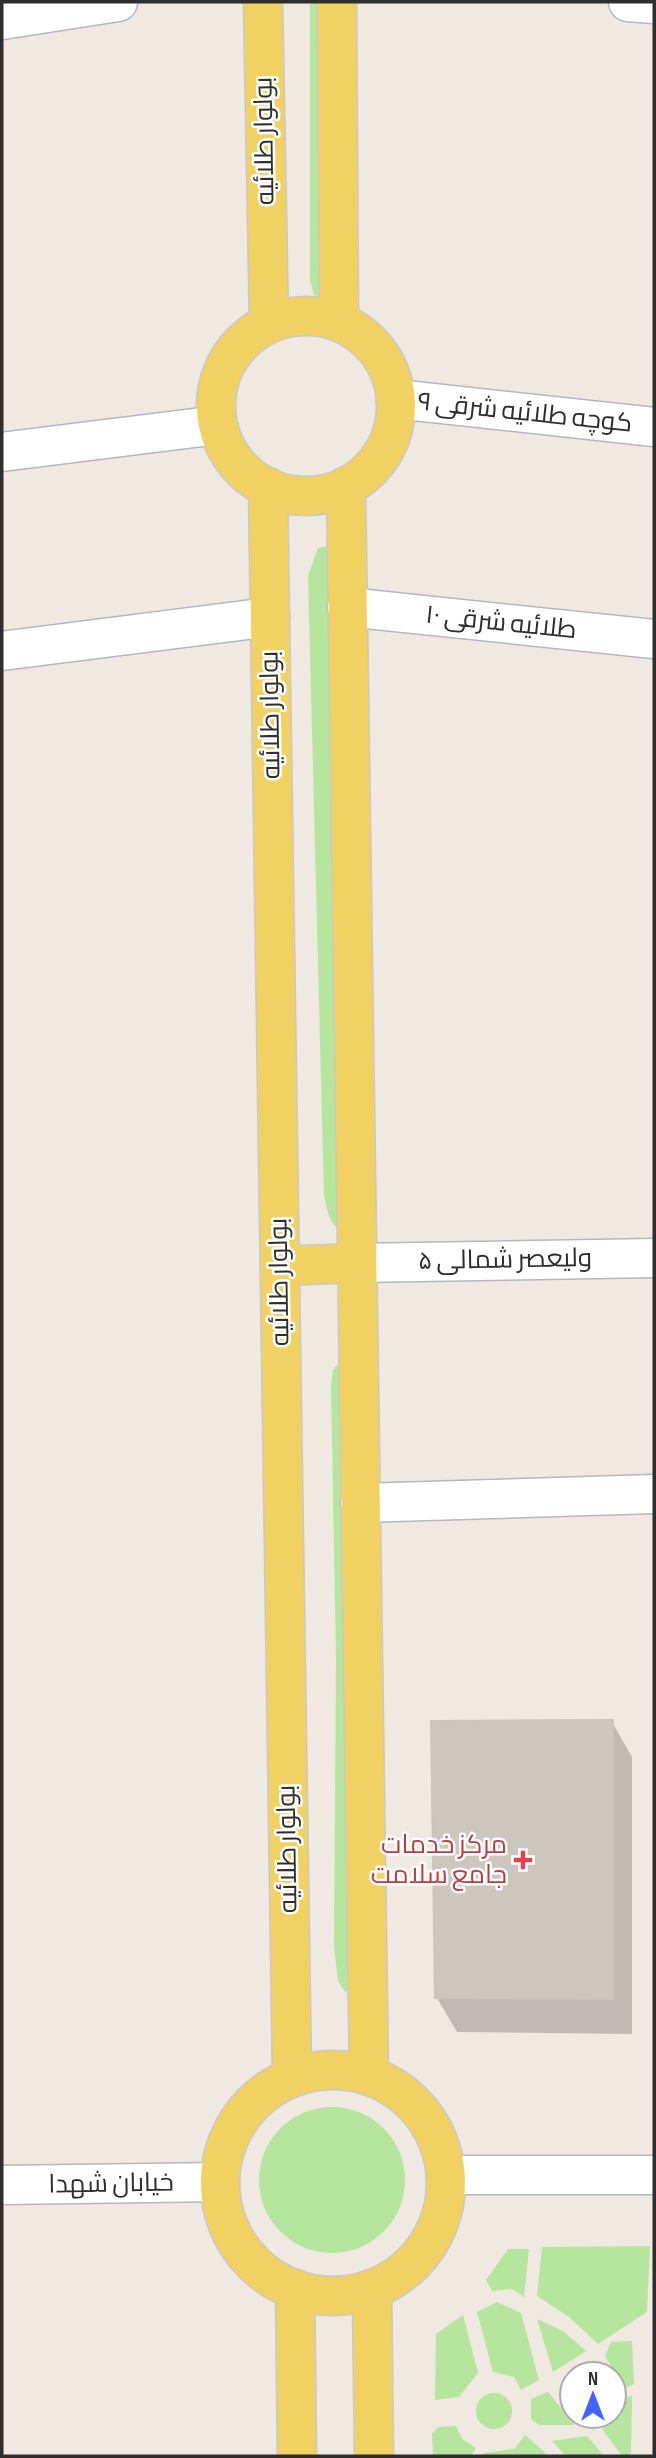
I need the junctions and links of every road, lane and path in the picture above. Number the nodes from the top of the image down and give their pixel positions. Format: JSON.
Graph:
{"nodes":[{"id":1,"x":118,"y":2,"type":"edge"},
{"id":2,"x":263,"y":2,"type":"edge"},
{"id":3,"x":337,"y":2,"type":"edge"},
{"id":4,"x":628,"y":2,"type":"edge"},
{"id":5,"x":654,"y":4,"type":"edge"},
{"id":6,"x":2,"y":20,"type":"edge"},
{"id":7,"x":339,"y":322,"type":"junction"},
{"id":8,"x":269,"y":323,"type":"junction"},
{"id":9,"x":396,"y":399,"type":"junction"},
{"id":10,"x":218,"y":425,"type":"junction"},
{"id":11,"x":654,"y":427,"type":"edge"},
{"id":12,"x":2,"y":452,"type":"edge"},
{"id":13,"x":346,"y":486,"type":"junction"},
{"id":14,"x":268,"y":487,"type":"junction"},
{"id":15,"x":347,"y":607,"type":"junction"},
{"id":16,"x":270,"y":617,"type":"junction"},
{"id":17,"x":654,"y":639,"type":"edge"},
{"id":18,"x":2,"y":651,"type":"edge"},
{"id":19,"x":654,"y":1258,"type":"edge"},
{"id":20,"x":357,"y":1263,"type":"junction"},
{"id":21,"x":279,"y":1266,"type":"junction"},
{"id":22,"x":654,"y":1494,"type":"edge"},
{"id":23,"x":360,"y":1503,"type":"junction"},
{"id":24,"x":369,"y":2076,"type":"junction"},
{"id":25,"x":292,"y":2077,"type":"junction"},
{"id":26,"x":447,"y":2175,"type":"junction"},
{"id":27,"x":654,"y":2175,"type":"edge"},
{"id":28,"x":220,"y":2182,"type":"junction"},
{"id":29,"x":2,"y":2185,"type":"edge"},
{"id":30,"x":295,"y":2289,"type":"junction"},
{"id":31,"x":372,"y":2289,"type":"junction"},
{"id":32,"x":297,"y":2456,"type":"edge"},
{"id":33,"x":374,"y":2456,"type":"edge"}],
"edges":[{"from":1,"to":6,"type":"street"},
{"from":2,"to":8,"type":"main road","name":"بولوار طلائیه"},
{"from":3,"to":7,"type":"main road"},
{"from":4,"to":5,"type":"street"},
{"from":7,"to":8,"type":"main road"},
{"from":7,"to":9,"type":"main road"},
{"from":8,"to":10,"type":"main road"},
{"from":9,"to":11,"type":"street","name":"کوچه طلائیه شرقی ۹"},
{"from":9,"to":13,"type":"main road"},
{"from":10,"to":12,"type":"street"},
{"from":10,"to":14,"type":"main road"},
{"from":13,"to":14,"type":"main road"},
{"from":13,"to":15,"type":"main road"},
{"from":14,"to":16,"type":"main road","name":"بولوار طلائیه"},
{"from":15,"to":17,"type":"street","name":"طلائیه شرقی ۱۰"},
{"from":15,"to":20,"type":"main road"},
{"from":16,"to":18,"type":"street"},
{"from":16,"to":21,"type":"main road","name":"بولوار طلائیه"},
{"from":19,"to":20,"type":"street","name":"ولیعصر شمالی ۵"},
{"from":20,"to":21,"type":"main road"},
{"from":20,"to":23,"type":"main road"},
{"from":21,"to":25,"type":"main road","name":"بولوار طلائیه"},
{"from":22,"to":23,"type":"street"},
{"from":23,"to":24,"type":"main road"},
{"from":24,"to":25,"type":"main road"},
{"from":24,"to":26,"type":"main road"},
{"from":25,"to":28,"type":"main road"},
{"from":26,"to":27,"type":"street"},
{"from":26,"to":31,"type":"main road"},
{"from":28,"to":29,"type":"street","name":"خیابان شهدا"},
{"from":28,"to":30,"type":"main road"},
{"from":30,"to":31,"type":"main road"},
{"from":30,"to":32,"type":"main road"},
{"from":31,"to":33,"type":"main road"}]}
